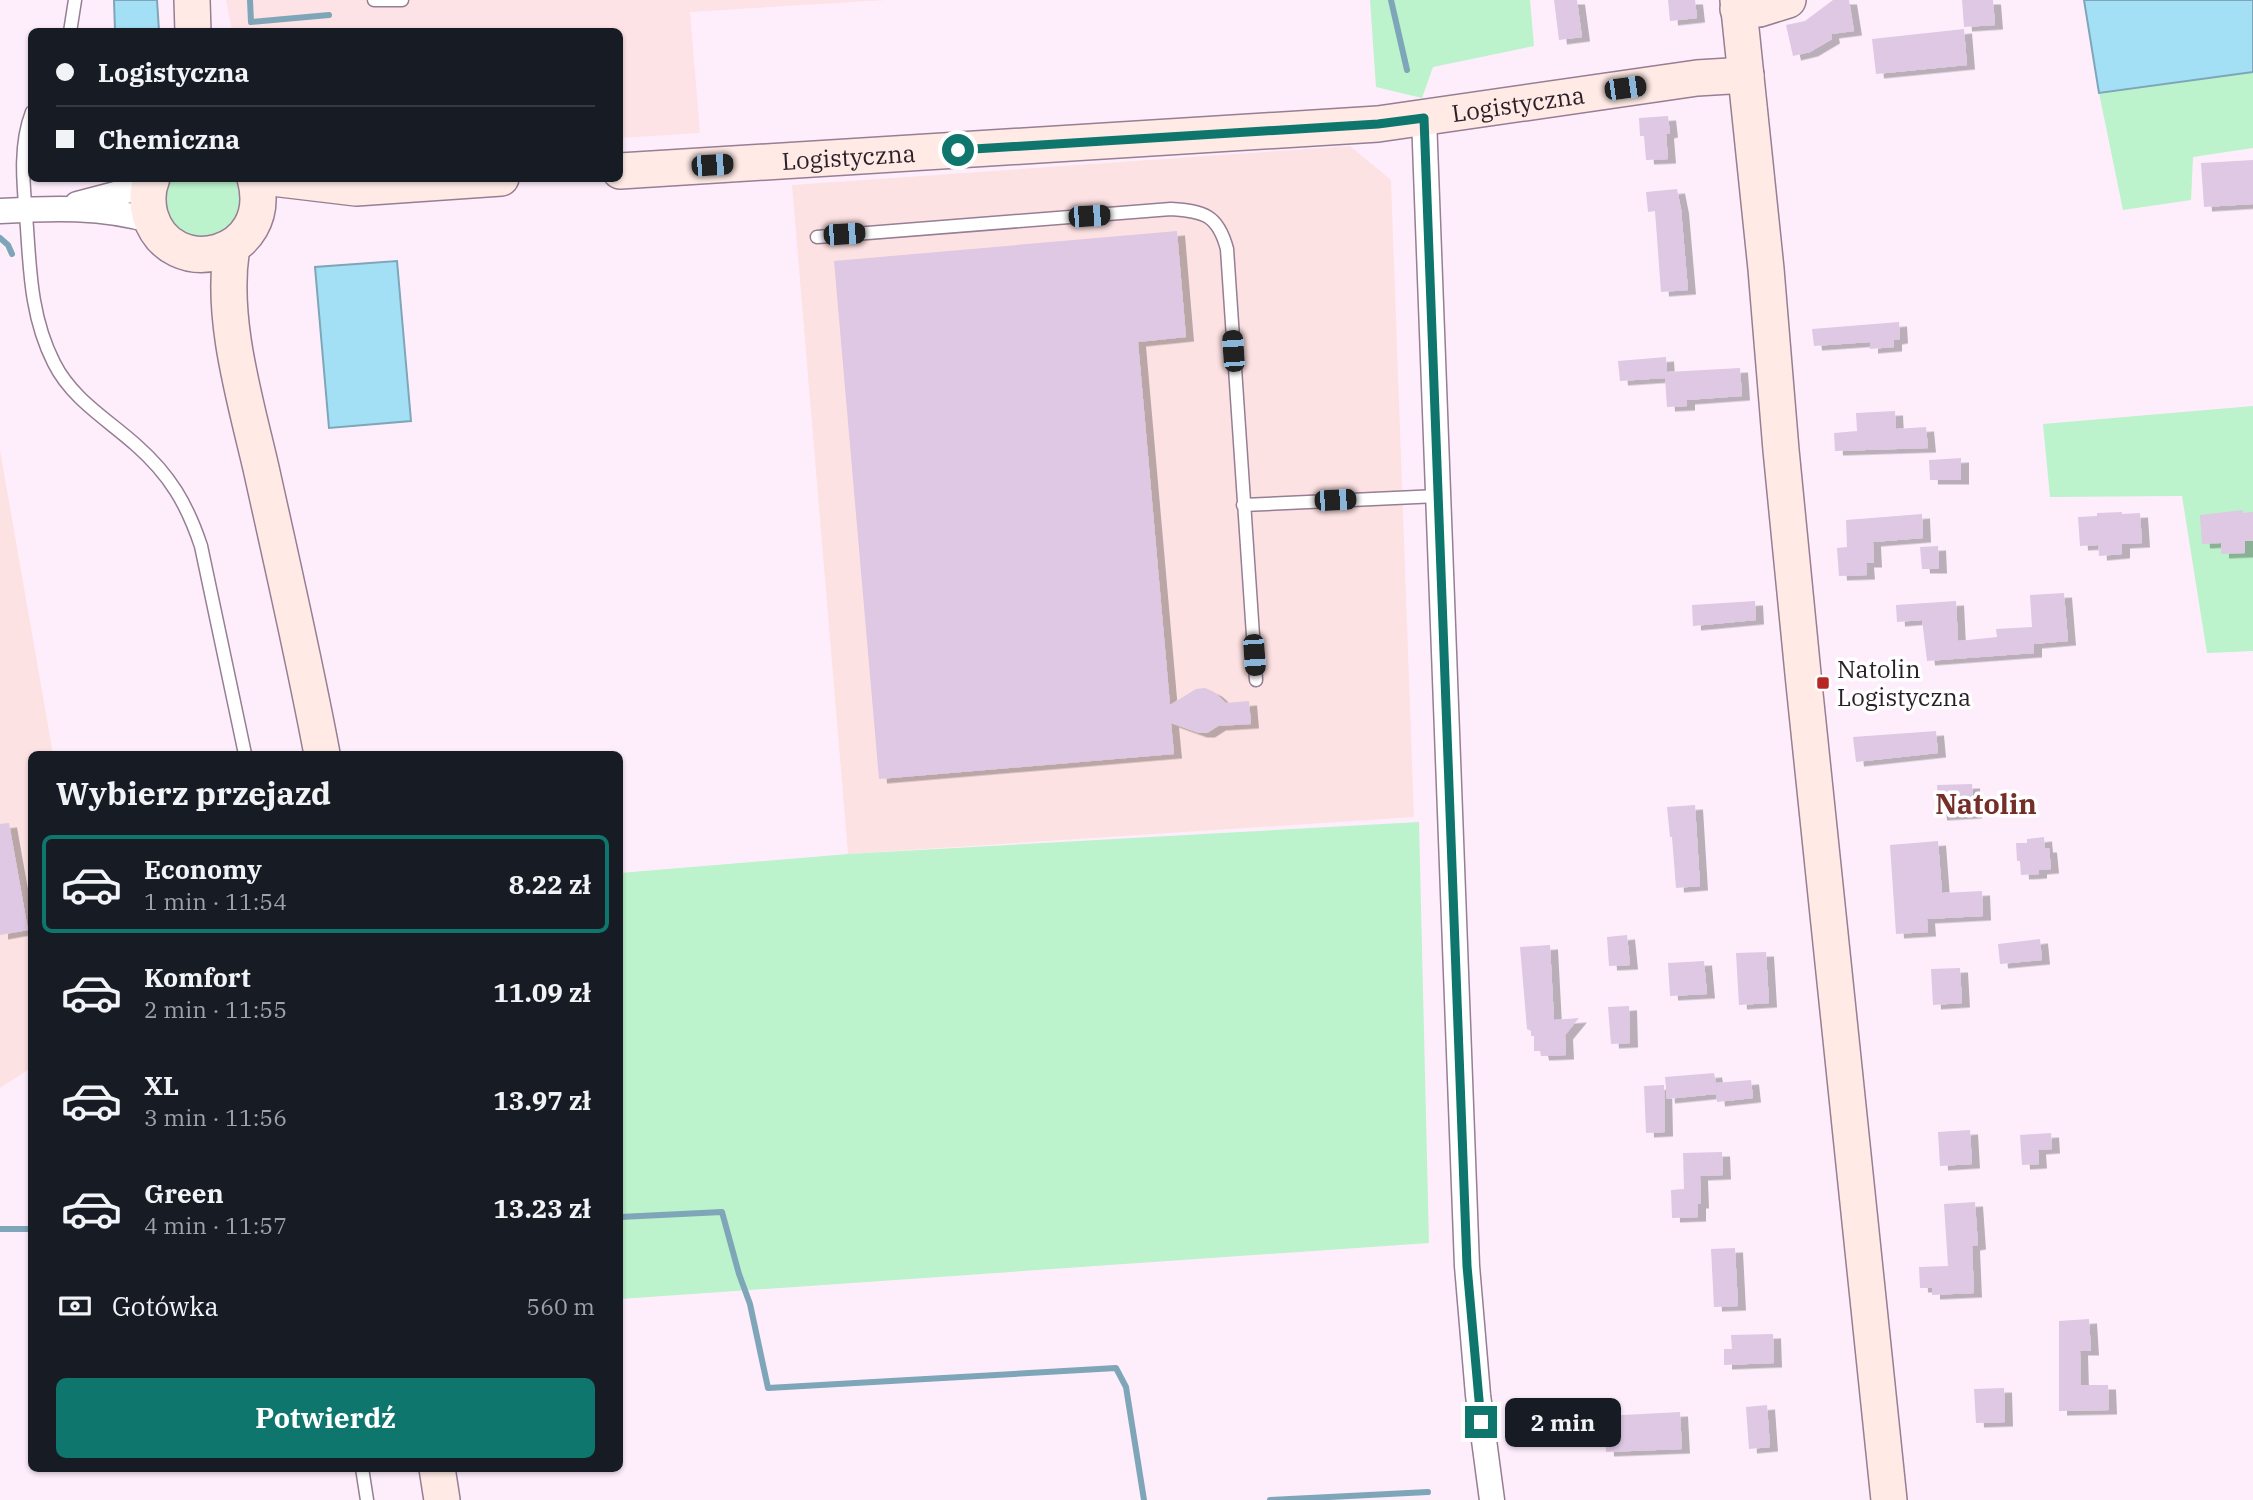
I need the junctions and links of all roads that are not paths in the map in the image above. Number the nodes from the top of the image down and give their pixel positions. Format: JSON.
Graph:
{"nodes":[{"id":1,"x":75,"y":0,"type":"edge"},
{"id":2,"x":373,"y":0,"type":"edge"},
{"id":3,"x":402,"y":0,"type":"edge"},
{"id":4,"x":1788,"y":0,"type":"edge"},
{"id":5,"x":1738,"y":5,"type":"edge"},
{"id":6,"x":71,"y":28,"type":"edge"},
{"id":7,"x":1746,"y":75,"type":"junction"},
{"id":8,"x":1424,"y":118,"type":"junction"},
{"id":9,"x":28,"y":122,"type":"edge"},
{"id":10,"x":623,"y":171,"type":"edge"},
{"id":11,"x":147,"y":182,"type":"edge"},
{"id":12,"x":151,"y":182,"type":"edge"},
{"id":13,"x":256,"y":182,"type":"edge"},
{"id":14,"x":306,"y":182,"type":"edge"},
{"id":15,"x":443,"y":182,"type":"edge"},
{"id":16,"x":356,"y":188,"type":"junction"},
{"id":17,"x":62,"y":208,"type":"junction"},
{"id":18,"x":25,"y":210,"type":"junction"},
{"id":19,"x":0,"y":211,"type":"edge"},
{"id":20,"x":257,"y":216,"type":"junction"},
{"id":21,"x":152,"y":221,"type":"junction"},
{"id":22,"x":817,"y":237,"type":"dead end"},
{"id":23,"x":232,"y":247,"type":"junction"},
{"id":24,"x":192,"y":253,"type":"junction"},
{"id":25,"x":232,"y":341,"type":"junction"},
{"id":26,"x":1438,"y":496,"type":"junction"},
{"id":27,"x":1243,"y":505,"type":"junction"},
{"id":28,"x":1256,"y":680,"type":"dead end"},
{"id":29,"x":244,"y":751,"type":"edge"},
{"id":30,"x":321,"y":751,"type":"edge"},
{"id":31,"x":363,"y":1472,"type":"edge"},
{"id":32,"x":438,"y":1472,"type":"edge"},
{"id":33,"x":368,"y":1500,"type":"edge"},
{"id":34,"x":442,"y":1500,"type":"edge"},
{"id":35,"x":1492,"y":1500,"type":"edge"},
{"id":36,"x":1889,"y":1500,"type":"edge"}],
"edges":[{"from":1,"to":6,"type":"lane"},
{"from":2,"to":3,"type":"lane"},
{"from":4,"to":5,"type":"street"},
{"from":5,"to":7,"type":"street"},
{"from":7,"to":8,"type":"street","name":"Logistyczna"},
{"from":7,"to":36,"type":"street"},
{"from":8,"to":10,"type":"street","name":"Logistyczna"},
{"from":8,"to":26,"type":"street"},
{"from":9,"to":18,"type":"lane"},
{"from":11,"to":17,"type":"street"},
{"from":12,"to":21,"type":"street"},
{"from":13,"to":20,"type":"street"},
{"from":14,"to":16,"type":"street"},
{"from":15,"to":16,"type":"street"},
{"from":16,"to":20,"type":"street"},
{"from":17,"to":18,"type":"street"},
{"from":17,"to":21,"type":"street"},
{"from":18,"to":19,"type":"street"},
{"from":18,"to":29,"type":"lane"},
{"from":20,"to":23,"type":"street"},
{"from":21,"to":24,"type":"street"},
{"from":22,"to":27,"type":"lane"},
{"from":23,"to":24,"type":"street"},
{"from":23,"to":25,"type":"street"},
{"from":24,"to":25,"type":"street"},
{"from":25,"to":30,"type":"street"},
{"from":26,"to":27,"type":"lane"},
{"from":26,"to":35,"type":"street"},
{"from":27,"to":28,"type":"lane"},
{"from":31,"to":33,"type":"lane"},
{"from":32,"to":34,"type":"street"}]}
